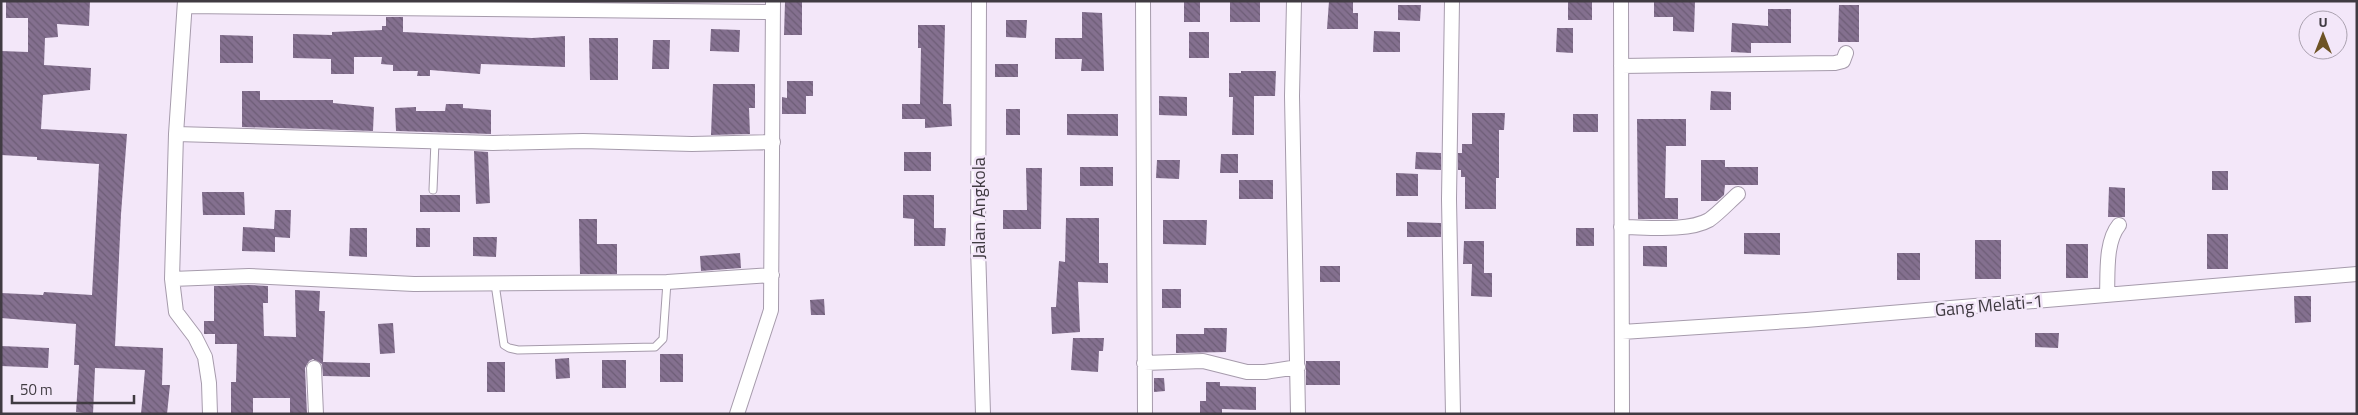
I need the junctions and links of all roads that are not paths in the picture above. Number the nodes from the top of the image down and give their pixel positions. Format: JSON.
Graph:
{"nodes":[{"id":1,"x":978,"y":1,"type":"edge"},
{"id":2,"x":1143,"y":1,"type":"edge"},
{"id":3,"x":1294,"y":1,"type":"edge"},
{"id":4,"x":1452,"y":1,"type":"edge"},
{"id":5,"x":1621,"y":1,"type":"edge"},
{"id":6,"x":185,"y":3,"type":"edge"},
{"id":7,"x":773,"y":7,"type":"edge"},
{"id":8,"x":1846,"y":53,"type":"dead end"},
{"id":9,"x":1621,"y":66,"type":"junction"},
{"id":10,"x":176,"y":134,"type":"junction"},
{"id":11,"x":435,"y":141,"type":"junction"},
{"id":12,"x":773,"y":142,"type":"junction"},
{"id":13,"x":433,"y":190,"type":"dead end"},
{"id":14,"x":1738,"y":194,"type":"dead end"},
{"id":15,"x":2119,"y":225,"type":"dead end"},
{"id":16,"x":1621,"y":227,"type":"junction"},
{"id":17,"x":2357,"y":274,"type":"edge"},
{"id":18,"x":772,"y":276,"type":"junction"},
{"id":19,"x":172,"y":279,"type":"junction"},
{"id":20,"x":666,"y":282,"type":"junction"},
{"id":21,"x":495,"y":284,"type":"junction"},
{"id":22,"x":2106,"y":295,"type":"junction"},
{"id":23,"x":1622,"y":332,"type":"junction"},
{"id":24,"x":1144,"y":363,"type":"junction"},
{"id":25,"x":1298,"y":366,"type":"junction"},
{"id":26,"x":314,"y":368,"type":"dead end"},
{"id":27,"x":210,"y":414,"type":"edge"},
{"id":28,"x":316,"y":414,"type":"edge"},
{"id":29,"x":738,"y":414,"type":"edge"},
{"id":30,"x":983,"y":414,"type":"edge"},
{"id":31,"x":1145,"y":414,"type":"edge"},
{"id":32,"x":1298,"y":414,"type":"edge"},
{"id":33,"x":1453,"y":414,"type":"edge"},
{"id":34,"x":1622,"y":414,"type":"edge"}],
"edges":[{"from":1,"to":30,"type":"street","name":"Jalan Angkola"},
{"from":2,"to":24,"type":"street"},
{"from":3,"to":25,"type":"street"},
{"from":4,"to":33,"type":"street"},
{"from":5,"to":9,"type":"street"},
{"from":6,"to":7,"type":"street"},
{"from":6,"to":10,"type":"street"},
{"from":7,"to":12,"type":"street"},
{"from":8,"to":9,"type":"street"},
{"from":9,"to":16,"type":"street"},
{"from":10,"to":11,"type":"street"},
{"from":10,"to":19,"type":"street"},
{"from":11,"to":12,"type":"street"},
{"from":11,"to":13,"type":"lane"},
{"from":12,"to":18,"type":"street"},
{"from":14,"to":16,"type":"street"},
{"from":15,"to":22,"type":"street"},
{"from":16,"to":23,"type":"street"},
{"from":17,"to":22,"type":"street","name":"Gang Melati-1"},
{"from":18,"to":20,"type":"street"},
{"from":18,"to":29,"type":"street"},
{"from":19,"to":21,"type":"street"},
{"from":19,"to":27,"type":"street"},
{"from":20,"to":21,"type":"street"},
{"from":20,"to":21,"type":"lane"},
{"from":22,"to":23,"type":"street","name":"Gang Melati-1"},
{"from":23,"to":34,"type":"street"},
{"from":24,"to":25,"type":"street"},
{"from":24,"to":31,"type":"street"},
{"from":25,"to":32,"type":"street"},
{"from":26,"to":28,"type":"street"}]}
